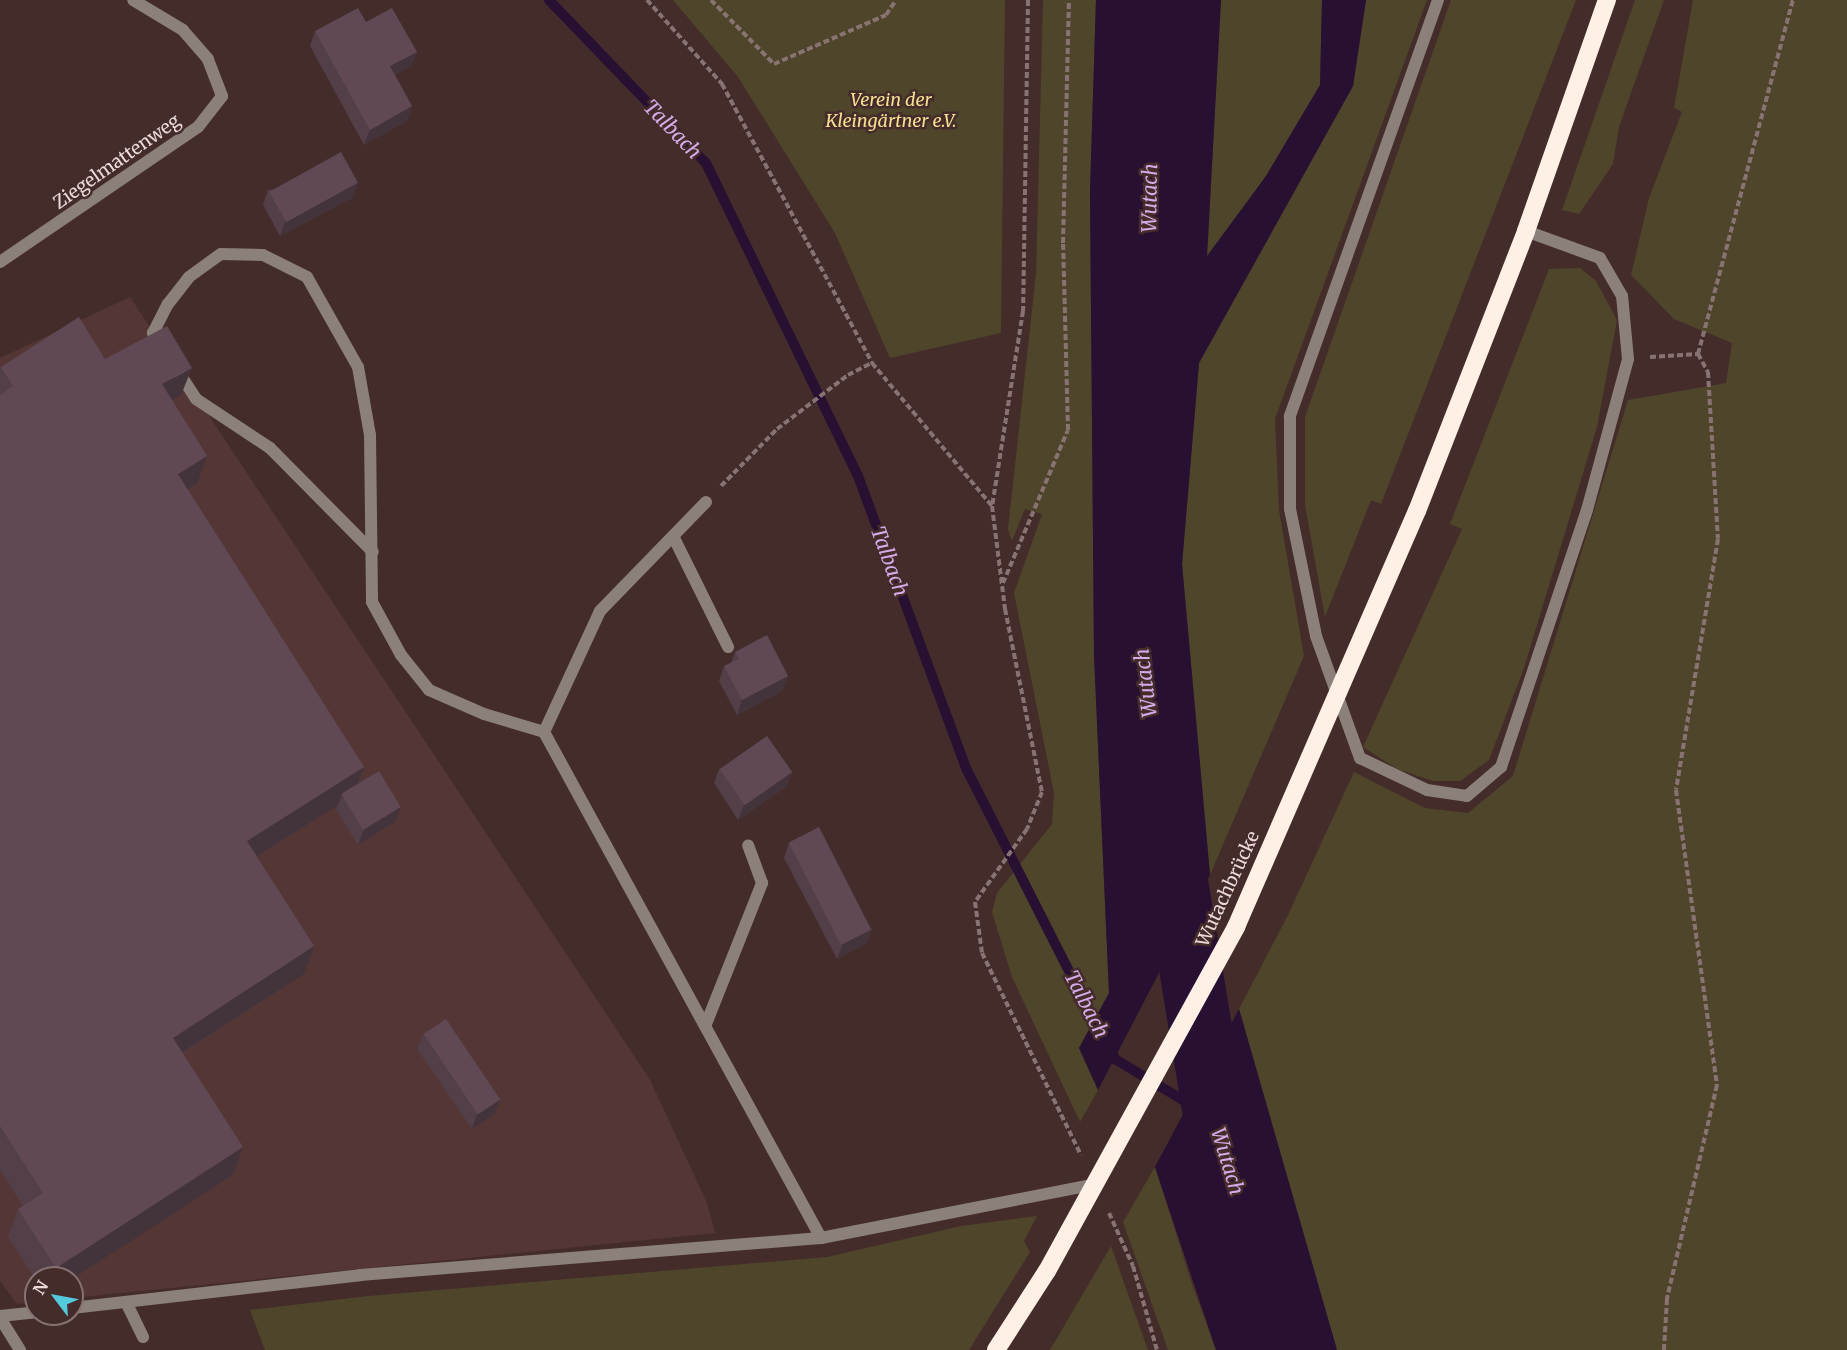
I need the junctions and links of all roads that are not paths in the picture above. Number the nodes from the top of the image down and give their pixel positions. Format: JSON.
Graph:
{"nodes":[{"id":1,"x":133,"y":0,"type":"edge"},
{"id":2,"x":1438,"y":0,"type":"edge"},
{"id":3,"x":1607,"y":0,"type":"edge"},
{"id":4,"x":1526,"y":231,"type":"junction"},
{"id":5,"x":0,"y":262,"type":"edge"},
{"id":6,"x":706,"y":502,"type":"road end"},
{"id":7,"x":673,"y":536,"type":"junction"},
{"id":8,"x":373,"y":552,"type":"junction"},
{"id":9,"x":728,"y":647,"type":"dead end"},
{"id":10,"x":544,"y":732,"type":"junction"},
{"id":11,"x":748,"y":845,"type":"dead end"},
{"id":12,"x":706,"y":1024,"type":"junction"},
{"id":13,"x":1096,"y":1184,"type":"dead end"},
{"id":14,"x":821,"y":1238,"type":"junction"},
{"id":15,"x":126,"y":1302,"type":"junction"},
{"id":16,"x":84,"y":1307,"type":"edge"},
{"id":17,"x":24,"y":1314,"type":"edge"},
{"id":18,"x":0,"y":1317,"type":"edge"},
{"id":19,"x":143,"y":1337,"type":"dead end"},
{"id":20,"x":999,"y":1346,"type":"edge"},
{"id":21,"x":20,"y":1350,"type":"edge"}],
"edges":[{"from":1,"to":5,"type":"street","name":"Ziegelmattenweg"},
{"from":2,"to":4,"type":"street"},
{"from":3,"to":4,"type":"highway","name":"Wutachbrücke"},
{"from":4,"to":20,"type":"highway","name":"Wutachbrücke"},
{"from":6,"to":7,"type":"street"},
{"from":7,"to":9,"type":"street"},
{"from":7,"to":10,"type":"street"},
{"from":8,"to":8,"type":"street"},
{"from":8,"to":10,"type":"street"},
{"from":10,"to":12,"type":"street"},
{"from":11,"to":12,"type":"street"},
{"from":12,"to":14,"type":"street"},
{"from":13,"to":14,"type":"street"},
{"from":14,"to":15,"type":"street"},
{"from":15,"to":16,"type":"street"},
{"from":15,"to":19,"type":"street"},
{"from":17,"to":18,"type":"street"},
{"from":18,"to":21,"type":"street"}]}
